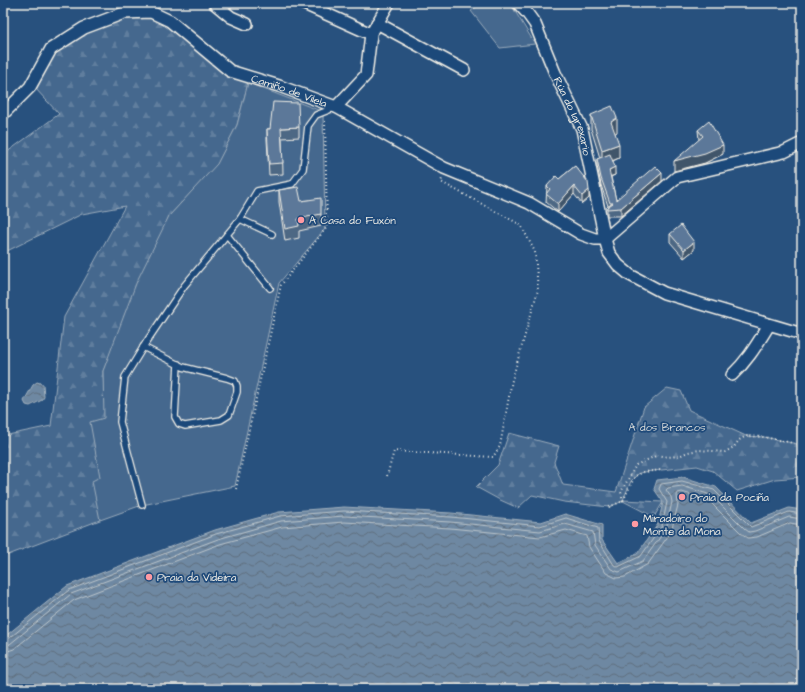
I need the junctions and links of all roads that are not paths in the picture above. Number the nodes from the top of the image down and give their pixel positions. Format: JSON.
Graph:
{"nodes":[{"id":1,"x":214,"y":3,"type":"edge"},
{"id":2,"x":302,"y":3,"type":"edge"},
{"id":3,"x":389,"y":3,"type":"edge"},
{"id":4,"x":518,"y":3,"type":"edge"},
{"id":5,"x":246,"y":24,"type":"dead end"},
{"id":6,"x":377,"y":24,"type":"junction"},
{"id":7,"x":371,"y":34,"type":"junction"},
{"id":8,"x":464,"y":70,"type":"dead end"},
{"id":9,"x":336,"y":107,"type":"junction"},
{"id":10,"x":3,"y":114,"type":"edge"},
{"id":11,"x":802,"y":143,"type":"edge"},
{"id":12,"x":240,"y":219,"type":"junction"},
{"id":13,"x":272,"y":234,"type":"dead end"},
{"id":14,"x":227,"y":235,"type":"junction"},
{"id":15,"x":605,"y":239,"type":"junction"},
{"id":16,"x":270,"y":288,"type":"dead end"},
{"id":17,"x":769,"y":325,"type":"junction"},
{"id":18,"x":802,"y":334,"type":"edge"},
{"id":19,"x":143,"y":347,"type":"junction"},
{"id":20,"x":178,"y":364,"type":"junction"},
{"id":21,"x":732,"y":375,"type":"dead end"},
{"id":22,"x":142,"y":505,"type":"dead end"}],
"edges":[{"from":1,"to":5,"type":"street"},
{"from":2,"to":7,"type":"street"},
{"from":3,"to":6,"type":"street"},
{"from":4,"to":15,"type":"street","name":"Rúa do Igrexario"},
{"from":6,"to":7,"type":"street"},
{"from":6,"to":8,"type":"street"},
{"from":7,"to":9,"type":"street"},
{"from":9,"to":10,"type":"street","name":"Camiño de Vilela"},
{"from":9,"to":12,"type":"lane"},
{"from":9,"to":15,"type":"street","name":"Camiño de Vilela"},
{"from":11,"to":15,"type":"street"},
{"from":12,"to":13,"type":"lane"},
{"from":12,"to":14,"type":"lane"},
{"from":14,"to":16,"type":"lane"},
{"from":14,"to":19,"type":"lane"},
{"from":15,"to":17,"type":"street","name":"Rúa do Igrexario"},
{"from":17,"to":18,"type":"street","name":"Rúa do Igrexario"},
{"from":17,"to":21,"type":"street"},
{"from":19,"to":20,"type":"lane"},
{"from":19,"to":22,"type":"lane"},
{"from":20,"to":20,"type":"lane"}]}
